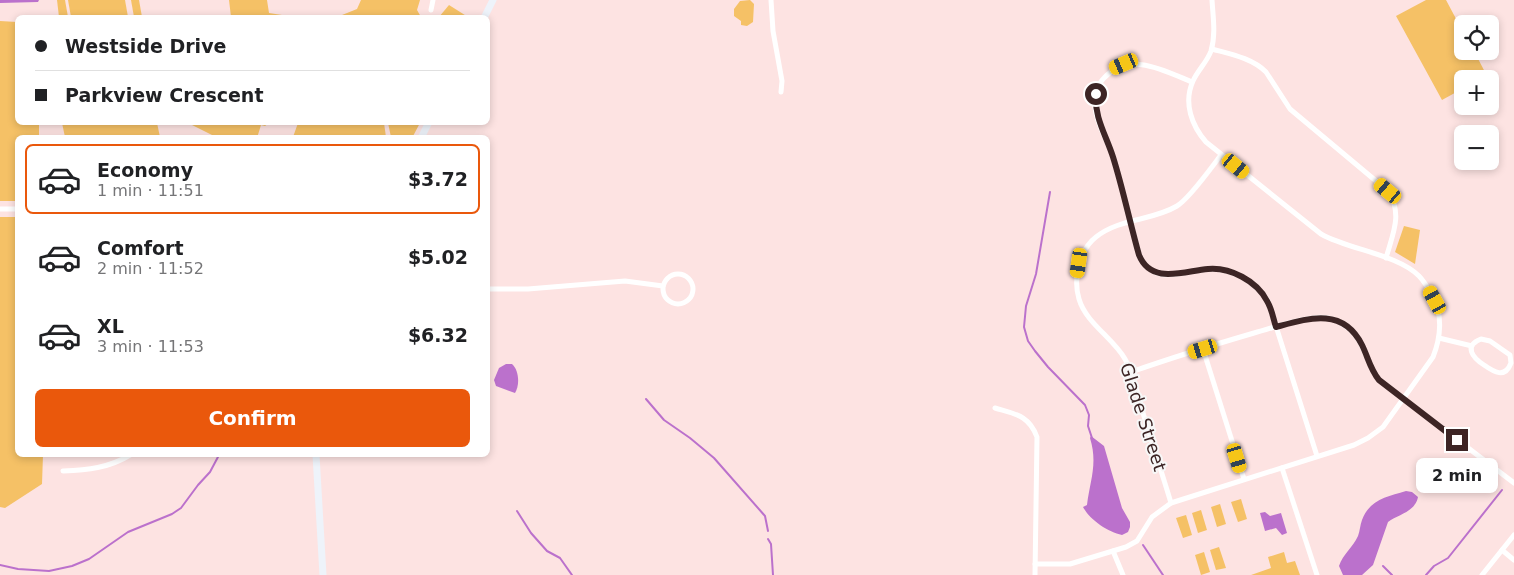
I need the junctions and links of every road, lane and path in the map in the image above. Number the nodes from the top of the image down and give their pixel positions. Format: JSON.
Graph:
{"nodes":[{"id":1,"x":432,"y":0,"type":"edge"},
{"id":2,"x":493,"y":0,"type":"edge"},
{"id":3,"x":771,"y":0,"type":"edge"},
{"id":4,"x":1212,"y":0,"type":"edge"},
{"id":5,"x":431,"y":10,"type":"dead end"},
{"id":6,"x":486,"y":15,"type":"edge"},
{"id":7,"x":1212,"y":49,"type":"junction"},
{"id":8,"x":1192,"y":82,"type":"junction"},
{"id":9,"x":781,"y":92,"type":"dead end"},
{"id":10,"x":1222,"y":155,"type":"junction"},
{"id":11,"x":0,"y":209,"type":"edge"},
{"id":12,"x":15,"y":209,"type":"edge"},
{"id":13,"x":1130,"y":221,"type":"junction"},
{"id":14,"x":1386,"y":258,"type":"junction"},
{"id":15,"x":663,"y":286,"type":"junction"},
{"id":16,"x":490,"y":289,"type":"edge"},
{"id":17,"x":1276,"y":327,"type":"junction"},
{"id":18,"x":1439,"y":338,"type":"junction"},
{"id":19,"x":1472,"y":346,"type":"junction"},
{"id":20,"x":1203,"y":349,"type":"junction"},
{"id":21,"x":1131,"y":372,"type":"junction"},
{"id":22,"x":1404,"y":399,"type":"junction"},
{"id":23,"x":995,"y":408,"type":"dead end"},
{"id":24,"x":1317,"y":456,"type":"junction"},
{"id":25,"x":126,"y":457,"type":"edge"},
{"id":26,"x":316,"y":457,"type":"edge"},
{"id":27,"x":1282,"y":468,"type":"junction"},
{"id":28,"x":63,"y":472,"type":"dead end"},
{"id":29,"x":1244,"y":479,"type":"junction"},
{"id":30,"x":1514,"y":483,"type":"edge"},
{"id":31,"x":1171,"y":503,"type":"junction"},
{"id":32,"x":1514,"y":535,"type":"edge"},
{"id":33,"x":1502,"y":550,"type":"junction"},
{"id":34,"x":1114,"y":551,"type":"junction"},
{"id":35,"x":1514,"y":560,"type":"edge"},
{"id":36,"x":1035,"y":564,"type":"junction"},
{"id":37,"x":323,"y":575,"type":"edge"},
{"id":38,"x":1035,"y":575,"type":"edge"},
{"id":39,"x":1123,"y":575,"type":"edge"},
{"id":40,"x":1316,"y":575,"type":"edge"},
{"id":41,"x":1482,"y":575,"type":"edge"}],
"edges":[{"from":1,"to":5,"type":"street"},
{"from":2,"to":6,"type":"main road"},
{"from":3,"to":9,"type":"street"},
{"from":4,"to":7,"type":"street"},
{"from":7,"to":8,"type":"street"},
{"from":7,"to":14,"type":"street"},
{"from":8,"to":10,"type":"street"},
{"from":8,"to":13,"type":"street"},
{"from":10,"to":13,"type":"street","name":"Glade Street"},
{"from":10,"to":14,"type":"street"},
{"from":11,"to":12,"type":"street"},
{"from":13,"to":17,"type":"street"},
{"from":13,"to":21,"type":"street","name":"Glade Street"},
{"from":14,"to":18,"type":"street"},
{"from":15,"to":15,"type":"street"},
{"from":15,"to":16,"type":"street"},
{"from":17,"to":20,"type":"street"},
{"from":17,"to":22,"type":"street"},
{"from":17,"to":24,"type":"street"},
{"from":18,"to":19,"type":"street"},
{"from":18,"to":22,"type":"street"},
{"from":19,"to":19,"type":"street"},
{"from":20,"to":21,"type":"street"},
{"from":20,"to":29,"type":"street"},
{"from":21,"to":31,"type":"street","name":"Glade Street"},
{"from":22,"to":24,"type":"street"},
{"from":22,"to":30,"type":"street"},
{"from":23,"to":36,"type":"street"},
{"from":24,"to":27,"type":"street"},
{"from":25,"to":28,"type":"street"},
{"from":26,"to":37,"type":"main road"},
{"from":27,"to":29,"type":"street"},
{"from":27,"to":40,"type":"street"},
{"from":29,"to":31,"type":"street"},
{"from":31,"to":34,"type":"street"},
{"from":32,"to":33,"type":"street"},
{"from":33,"to":35,"type":"street"},
{"from":33,"to":41,"type":"street"},
{"from":34,"to":36,"type":"street"},
{"from":34,"to":39,"type":"street"},
{"from":36,"to":38,"type":"street"}]}
